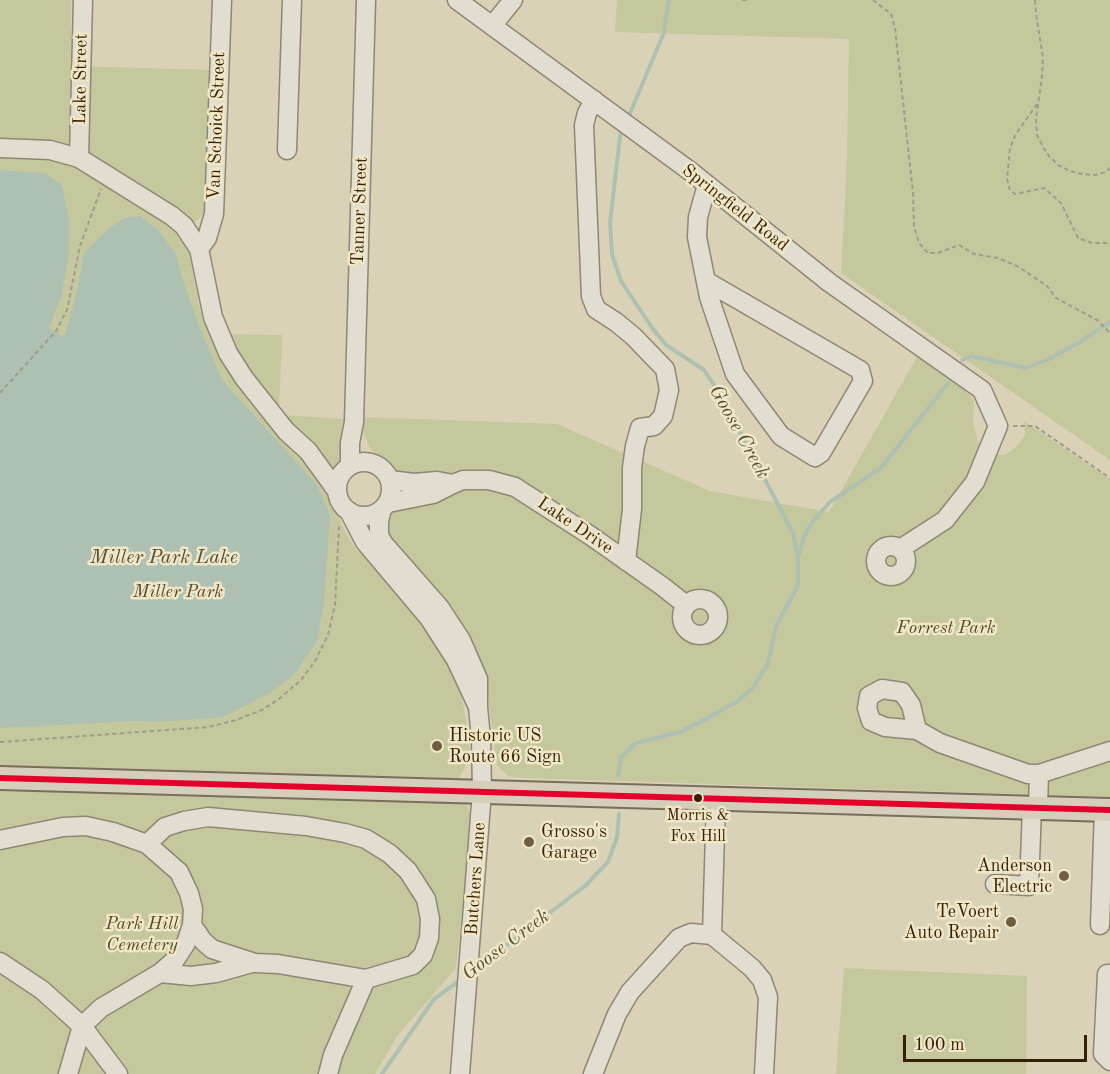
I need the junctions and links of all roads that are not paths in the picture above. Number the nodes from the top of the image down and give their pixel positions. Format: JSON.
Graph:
{"nodes":[{"id":1,"x":82,"y":0,"type":"edge"},
{"id":2,"x":222,"y":0,"type":"edge"},
{"id":3,"x":292,"y":0,"type":"edge"},
{"id":4,"x":366,"y":0,"type":"edge"},
{"id":5,"x":457,"y":0,"type":"edge"},
{"id":6,"x":513,"y":0,"type":"edge"},
{"id":7,"x":493,"y":25,"type":"junction"},
{"id":8,"x":594,"y":100,"type":"junction"},
{"id":9,"x":0,"y":148,"type":"edge"},
{"id":10,"x":287,"y":150,"type":"dead end"},
{"id":11,"x":79,"y":158,"type":"junction"},
{"id":12,"x":707,"y":185,"type":"junction"},
{"id":13,"x":199,"y":249,"type":"junction"},
{"id":14,"x":706,"y":281,"type":"junction"},
{"id":15,"x":354,"y":422,"type":"junction"},
{"id":16,"x":308,"y":451,"type":"junction"},
{"id":17,"x":372,"y":462,"type":"junction"},
{"id":18,"x":349,"y":466,"type":"junction"},
{"id":19,"x":390,"y":480,"type":"junction"},
{"id":20,"x":453,"y":484,"type":"junction"},
{"id":21,"x":337,"y":491,"type":"junction"},
{"id":22,"x":385,"y":506,"type":"junction"},
{"id":23,"x":344,"y":519,"type":"junction"},
{"id":24,"x":900,"y":549,"type":"dead end"},
{"id":25,"x":626,"y":561,"type":"junction"},
{"id":26,"x":686,"y":605,"type":"dead end"},
{"id":27,"x":478,"y":707,"type":"junction"},
{"id":28,"x":917,"y":730,"type":"dead end"},
{"id":29,"x":1110,"y":751,"type":"edge"},
{"id":30,"x":1040,"y":774,"type":"junction"},
{"id":31,"x":0,"y":778,"type":"edge"},
{"id":32,"x":482,"y":791,"type":"junction"},
{"id":33,"x":716,"y":798,"type":"junction"},
{"id":34,"x":1035,"y":808,"type":"junction"},
{"id":35,"x":1107,"y":810,"type":"edge"},
{"id":36,"x":0,"y":840,"type":"edge"},
{"id":37,"x":147,"y":844,"type":"junction"},
{"id":38,"x":995,"y":884,"type":"dead end"},
{"id":39,"x":192,"y":925,"type":"junction"},
{"id":40,"x":1100,"y":925,"type":"dead end"},
{"id":41,"x":712,"y":935,"type":"junction"},
{"id":42,"x":0,"y":962,"type":"edge"},
{"id":43,"x":255,"y":963,"type":"junction"},
{"id":44,"x":160,"y":974,"type":"junction"},
{"id":45,"x":1110,"y":974,"type":"edge"},
{"id":46,"x":366,"y":979,"type":"junction"},
{"id":47,"x":82,"y":1026,"type":"junction"},
{"id":48,"x":1107,"y":1058,"type":"edge"},
{"id":49,"x":68,"y":1074,"type":"edge"},
{"id":50,"x":118,"y":1074,"type":"edge"},
{"id":51,"x":328,"y":1074,"type":"edge"},
{"id":52,"x":460,"y":1074,"type":"edge"},
{"id":53,"x":593,"y":1074,"type":"edge"},
{"id":54,"x":764,"y":1074,"type":"edge"},
{"id":55,"x":1102,"y":1074,"type":"edge"}],
"edges":[{"from":1,"to":11,"type":"street","name":"Lake Street"},
{"from":2,"to":13,"type":"street","name":"Van Schoick Street"},
{"from":3,"to":10,"type":"street"},
{"from":4,"to":15,"type":"street","name":"Tanner Street"},
{"from":5,"to":7,"type":"street","name":"Springfield Road"},
{"from":6,"to":7,"type":"street"},
{"from":7,"to":8,"type":"street","name":"Springfield Road"},
{"from":8,"to":12,"type":"street","name":"Springfield Road"},
{"from":8,"to":25,"type":"street"},
{"from":9,"to":11,"type":"street"},
{"from":11,"to":13,"type":"street"},
{"from":12,"to":14,"type":"street"},
{"from":12,"to":24,"type":"street","name":"Springfield Road"},
{"from":13,"to":16,"type":"street"},
{"from":14,"to":14,"type":"street"},
{"from":15,"to":17,"type":"street","name":"Tanner Street"},
{"from":15,"to":18,"type":"street","name":"Tanner Street"},
{"from":16,"to":18,"type":"street"},
{"from":16,"to":21,"type":"street"},
{"from":17,"to":18,"type":"street"},
{"from":17,"to":19,"type":"street"},
{"from":18,"to":21,"type":"street"},
{"from":19,"to":20,"type":"street","name":"Lake Drive"},
{"from":19,"to":22,"type":"street"},
{"from":20,"to":22,"type":"street","name":"Lake Drive"},
{"from":20,"to":25,"type":"street","name":"Lake Drive"},
{"from":21,"to":23,"type":"street"},
{"from":22,"to":23,"type":"street"},
{"from":22,"to":27,"type":"street"},
{"from":23,"to":27,"type":"street"},
{"from":25,"to":26,"type":"street","name":"Lake Drive"},
{"from":27,"to":32,"type":"street"},
{"from":28,"to":30,"type":"street"},
{"from":29,"to":30,"type":"street"},
{"from":30,"to":34,"type":"street"},
{"from":31,"to":32,"type":"main road"},
{"from":32,"to":33,"type":"main road"},
{"from":32,"to":52,"type":"street","name":"Butchers Lane"},
{"from":33,"to":34,"type":"main road"},
{"from":33,"to":41,"type":"street"},
{"from":34,"to":35,"type":"main road"},
{"from":34,"to":38,"type":"street"},
{"from":35,"to":40,"type":"street"},
{"from":36,"to":37,"type":"street"},
{"from":37,"to":39,"type":"street"},
{"from":37,"to":46,"type":"street"},
{"from":39,"to":43,"type":"street"},
{"from":39,"to":44,"type":"street"},
{"from":41,"to":53,"type":"street"},
{"from":41,"to":54,"type":"street"},
{"from":42,"to":47,"type":"street"},
{"from":43,"to":44,"type":"street"},
{"from":43,"to":46,"type":"street"},
{"from":44,"to":47,"type":"street"},
{"from":45,"to":48,"type":"street"},
{"from":46,"to":51,"type":"street"},
{"from":47,"to":49,"type":"street"},
{"from":47,"to":50,"type":"street"},
{"from":48,"to":55,"type":"street"}]}
